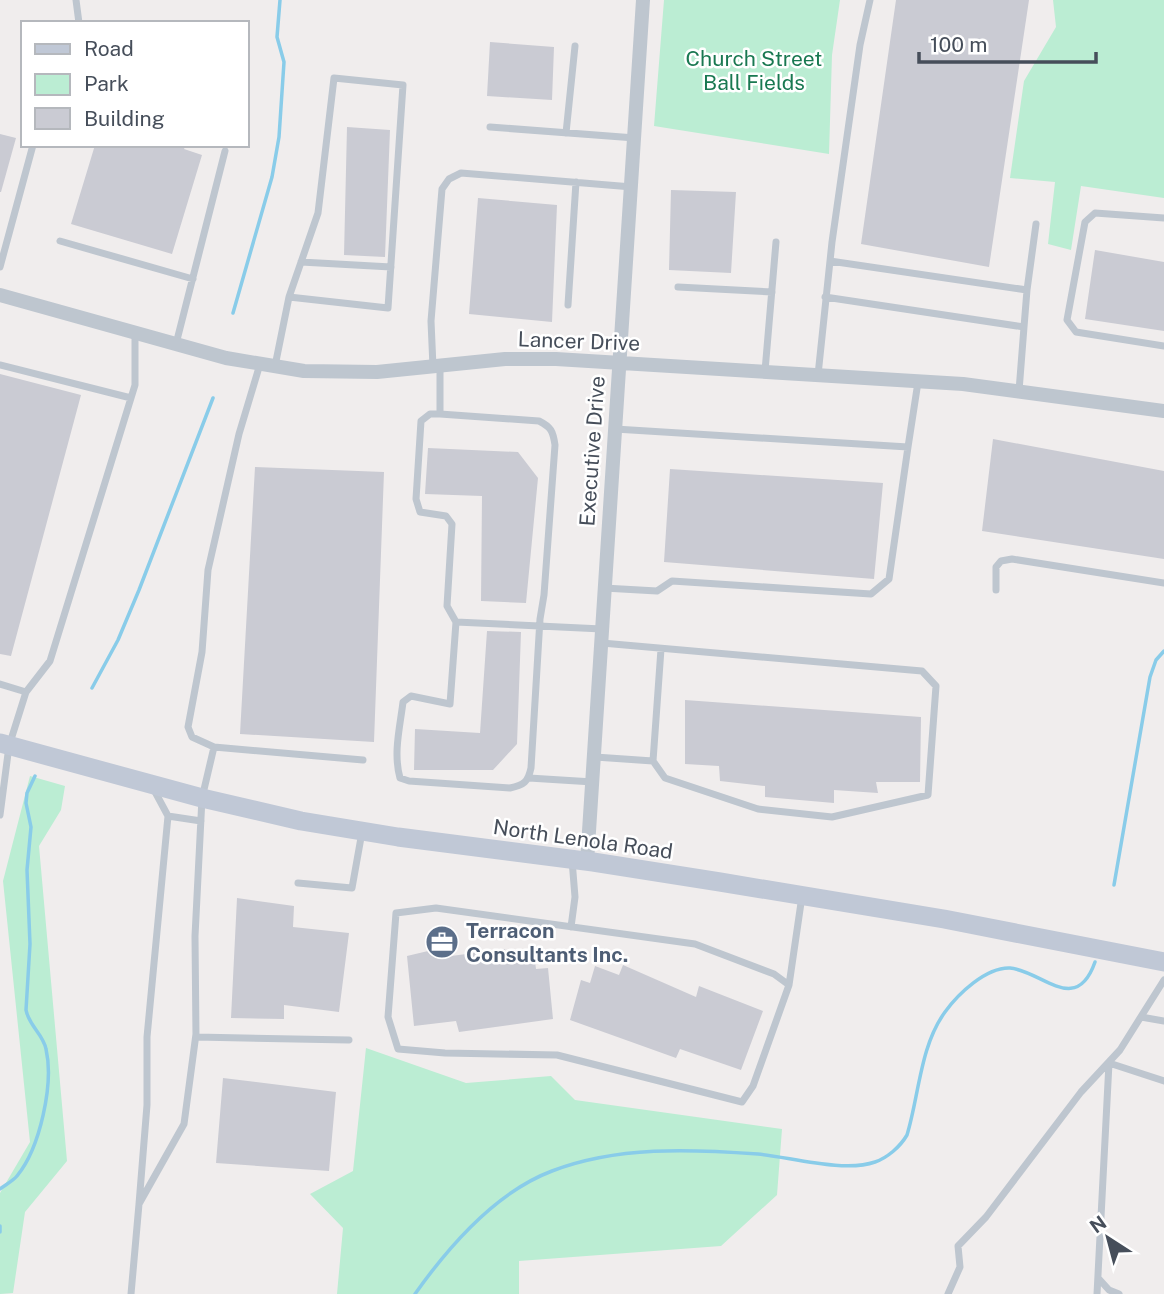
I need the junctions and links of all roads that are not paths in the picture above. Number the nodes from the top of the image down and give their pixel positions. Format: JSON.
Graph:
{"nodes":[{"id":1,"x":76,"y":0,"type":"edge"},
{"id":2,"x":643,"y":0,"type":"edge"},
{"id":3,"x":870,"y":0,"type":"edge"},
{"id":4,"x":79,"y":21,"type":"edge"},
{"id":5,"x":575,"y":46,"type":"dead end"},
{"id":6,"x":490,"y":127,"type":"dead end"},
{"id":7,"x":566,"y":133,"type":"junction"},
{"id":8,"x":635,"y":138,"type":"junction"},
{"id":9,"x":32,"y":147,"type":"edge"},
{"id":10,"x":225,"y":152,"type":"dead end"},
{"id":11,"x":576,"y":182,"type":"junction"},
{"id":12,"x":632,"y":187,"type":"junction"},
{"id":13,"x":1164,"y":218,"type":"edge"},
{"id":14,"x":1036,"y":224,"type":"dead end"},
{"id":15,"x":60,"y":241,"type":"dead end"},
{"id":16,"x":776,"y":242,"type":"dead end"},
{"id":17,"x":830,"y":261,"type":"junction"},
{"id":18,"x":301,"y":262,"type":"junction"},
{"id":19,"x":0,"y":267,"type":"edge"},
{"id":20,"x":391,"y":267,"type":"junction"},
{"id":21,"x":193,"y":278,"type":"junction"},
{"id":22,"x":678,"y":286,"type":"dead end"},
{"id":23,"x":1027,"y":290,"type":"junction"},
{"id":24,"x":772,"y":292,"type":"junction"},
{"id":25,"x":0,"y":295,"type":"edge"},
{"id":26,"x":289,"y":297,"type":"junction"},
{"id":27,"x":825,"y":297,"type":"junction"},
{"id":28,"x":568,"y":305,"type":"dead end"},
{"id":29,"x":1024,"y":327,"type":"junction"},
{"id":30,"x":135,"y":332,"type":"junction"},
{"id":31,"x":176,"y":344,"type":"junction"},
{"id":32,"x":1164,"y":346,"type":"edge"},
{"id":33,"x":619,"y":363,"type":"junction"},
{"id":34,"x":260,"y":364,"type":"junction"},
{"id":35,"x":0,"y":365,"type":"edge"},
{"id":36,"x":275,"y":367,"type":"junction"},
{"id":37,"x":437,"y":367,"type":"junction"},
{"id":38,"x":765,"y":371,"type":"junction"},
{"id":39,"x":818,"y":374,"type":"junction"},
{"id":40,"x":918,"y":381,"type":"junction"},
{"id":41,"x":1019,"y":391,"type":"junction"},
{"id":42,"x":131,"y":398,"type":"junction"},
{"id":43,"x":1164,"y":411,"type":"edge"},
{"id":44,"x":440,"y":414,"type":"junction"},
{"id":45,"x":614,"y":429,"type":"junction"},
{"id":46,"x":908,"y":447,"type":"junction"},
{"id":47,"x":1164,"y":583,"type":"edge"},
{"id":48,"x":604,"y":588,"type":"junction"},
{"id":49,"x":996,"y":590,"type":"dead end"},
{"id":50,"x":456,"y":622,"type":"junction"},
{"id":51,"x":540,"y":625,"type":"junction"},
{"id":52,"x":602,"y":636,"type":"junction"},
{"id":53,"x":661,"y":649,"type":"junction"},
{"id":54,"x":0,"y":684,"type":"edge"},
{"id":55,"x":26,"y":692,"type":"junction"},
{"id":56,"x":4,"y":744,"type":"edge"},
{"id":57,"x":214,"y":747,"type":"junction"},
{"id":58,"x":595,"y":757,"type":"junction"},
{"id":59,"x":363,"y":760,"type":"dead end"},
{"id":60,"x":653,"y":761,"type":"junction"},
{"id":61,"x":529,"y":778,"type":"junction"},
{"id":62,"x":593,"y":782,"type":"junction"},
{"id":63,"x":151,"y":784,"type":"junction"},
{"id":64,"x":202,"y":798,"type":"junction"},
{"id":65,"x":0,"y":815,"type":"edge"},
{"id":66,"x":168,"y":816,"type":"junction"},
{"id":67,"x":201,"y":821,"type":"junction"},
{"id":68,"x":362,"y":832,"type":"junction"},
{"id":69,"x":580,"y":861,"type":"junction"},
{"id":70,"x":298,"y":883,"type":"dead end"},
{"id":71,"x":802,"y":896,"type":"junction"},
{"id":72,"x":571,"y":927,"type":"junction"},
{"id":73,"x":1164,"y":962,"type":"edge"},
{"id":74,"x":1164,"y":981,"type":"edge"},
{"id":75,"x":789,"y":985,"type":"junction"},
{"id":76,"x":1141,"y":1017,"type":"junction"},
{"id":77,"x":1164,"y":1021,"type":"edge"},
{"id":78,"x":196,"y":1034,"type":"junction"},
{"id":79,"x":349,"y":1040,"type":"dead end"},
{"id":80,"x":1109,"y":1063,"type":"junction"},
{"id":81,"x":1164,"y":1081,"type":"edge"},
{"id":82,"x":139,"y":1204,"type":"junction"},
{"id":83,"x":1099,"y":1279,"type":"junction"},
{"id":84,"x":131,"y":1294,"type":"edge"},
{"id":85,"x":948,"y":1294,"type":"edge"},
{"id":86,"x":1097,"y":1294,"type":"edge"},
{"id":87,"x":1119,"y":1294,"type":"edge"}],
"edges":[{"from":1,"to":4,"type":"lane"},
{"from":2,"to":8,"type":"street","name":"Executive Drive"},
{"from":3,"to":17,"type":"lane"},
{"from":5,"to":7,"type":"lane"},
{"from":6,"to":7,"type":"lane"},
{"from":7,"to":8,"type":"lane"},
{"from":8,"to":12,"type":"street","name":"Executive Drive"},
{"from":9,"to":19,"type":"lane"},
{"from":10,"to":21,"type":"lane"},
{"from":11,"to":12,"type":"lane"},
{"from":11,"to":28,"type":"lane"},
{"from":11,"to":37,"type":"lane"},
{"from":12,"to":33,"type":"street","name":"Executive Drive"},
{"from":13,"to":32,"type":"lane"},
{"from":14,"to":23,"type":"lane"},
{"from":15,"to":21,"type":"lane"},
{"from":16,"to":24,"type":"lane"},
{"from":17,"to":23,"type":"lane"},
{"from":17,"to":27,"type":"lane"},
{"from":18,"to":20,"type":"lane"},
{"from":18,"to":20,"type":"lane"},
{"from":18,"to":26,"type":"lane"},
{"from":20,"to":26,"type":"lane"},
{"from":21,"to":31,"type":"lane"},
{"from":22,"to":24,"type":"lane"},
{"from":23,"to":29,"type":"lane"},
{"from":24,"to":38,"type":"lane"},
{"from":25,"to":30,"type":"street","name":"Lancer Drive"},
{"from":26,"to":36,"type":"lane"},
{"from":27,"to":29,"type":"lane"},
{"from":27,"to":39,"type":"lane"},
{"from":29,"to":41,"type":"lane"},
{"from":30,"to":31,"type":"street","name":"Lancer Drive"},
{"from":30,"to":42,"type":"lane"},
{"from":31,"to":34,"type":"street","name":"Lancer Drive"},
{"from":33,"to":37,"type":"street","name":"Lancer Drive"},
{"from":33,"to":38,"type":"street","name":"Lancer Drive"},
{"from":33,"to":45,"type":"street","name":"Executive Drive"},
{"from":34,"to":36,"type":"street","name":"Lancer Drive"},
{"from":34,"to":57,"type":"lane"},
{"from":35,"to":42,"type":"lane"},
{"from":36,"to":37,"type":"street","name":"Lancer Drive"},
{"from":37,"to":44,"type":"lane"},
{"from":38,"to":39,"type":"street","name":"Lancer Drive"},
{"from":39,"to":40,"type":"street","name":"Lancer Drive"},
{"from":40,"to":41,"type":"street","name":"Lancer Drive"},
{"from":40,"to":46,"type":"lane"},
{"from":41,"to":43,"type":"street","name":"Lancer Drive"},
{"from":42,"to":55,"type":"lane"},
{"from":44,"to":50,"type":"lane"},
{"from":44,"to":51,"type":"lane"},
{"from":45,"to":46,"type":"lane"},
{"from":45,"to":48,"type":"street","name":"Executive Drive"},
{"from":46,"to":48,"type":"lane"},
{"from":47,"to":49,"type":"lane"},
{"from":48,"to":52,"type":"street","name":"Executive Drive"},
{"from":50,"to":51,"type":"lane"},
{"from":50,"to":61,"type":"lane"},
{"from":51,"to":52,"type":"lane"},
{"from":51,"to":61,"type":"lane"},
{"from":52,"to":53,"type":"lane"},
{"from":52,"to":58,"type":"street","name":"Executive Drive"},
{"from":53,"to":60,"type":"lane"},
{"from":53,"to":60,"type":"lane"},
{"from":54,"to":55,"type":"lane"},
{"from":55,"to":56,"type":"lane"},
{"from":56,"to":63,"type":"main road","name":"North Lenola Road"},
{"from":56,"to":65,"type":"lane"},
{"from":57,"to":59,"type":"lane"},
{"from":57,"to":64,"type":"lane"},
{"from":58,"to":60,"type":"lane"},
{"from":58,"to":62,"type":"street","name":"Executive Drive"},
{"from":61,"to":62,"type":"lane"},
{"from":62,"to":69,"type":"street","name":"Executive Drive"},
{"from":63,"to":64,"type":"main road","name":"North Lenola Road"},
{"from":63,"to":66,"type":"lane"},
{"from":64,"to":67,"type":"lane"},
{"from":64,"to":68,"type":"main road","name":"North Lenola Road"},
{"from":66,"to":67,"type":"lane"},
{"from":66,"to":82,"type":"lane"},
{"from":67,"to":78,"type":"lane"},
{"from":68,"to":69,"type":"main road","name":"North Lenola Road"},
{"from":68,"to":70,"type":"lane"},
{"from":69,"to":71,"type":"main road","name":"North Lenola Road"},
{"from":69,"to":72,"type":"lane"},
{"from":71,"to":73,"type":"main road","name":"North Lenola Road"},
{"from":71,"to":75,"type":"lane"},
{"from":72,"to":75,"type":"lane"},
{"from":72,"to":75,"type":"lane"},
{"from":74,"to":76,"type":"lane"},
{"from":76,"to":77,"type":"lane"},
{"from":76,"to":80,"type":"lane"},
{"from":78,"to":79,"type":"lane"},
{"from":78,"to":82,"type":"lane"},
{"from":80,"to":81,"type":"lane"},
{"from":80,"to":83,"type":"lane"},
{"from":80,"to":85,"type":"lane"},
{"from":82,"to":84,"type":"lane"},
{"from":83,"to":86,"type":"lane"},
{"from":83,"to":87,"type":"lane"}]}
